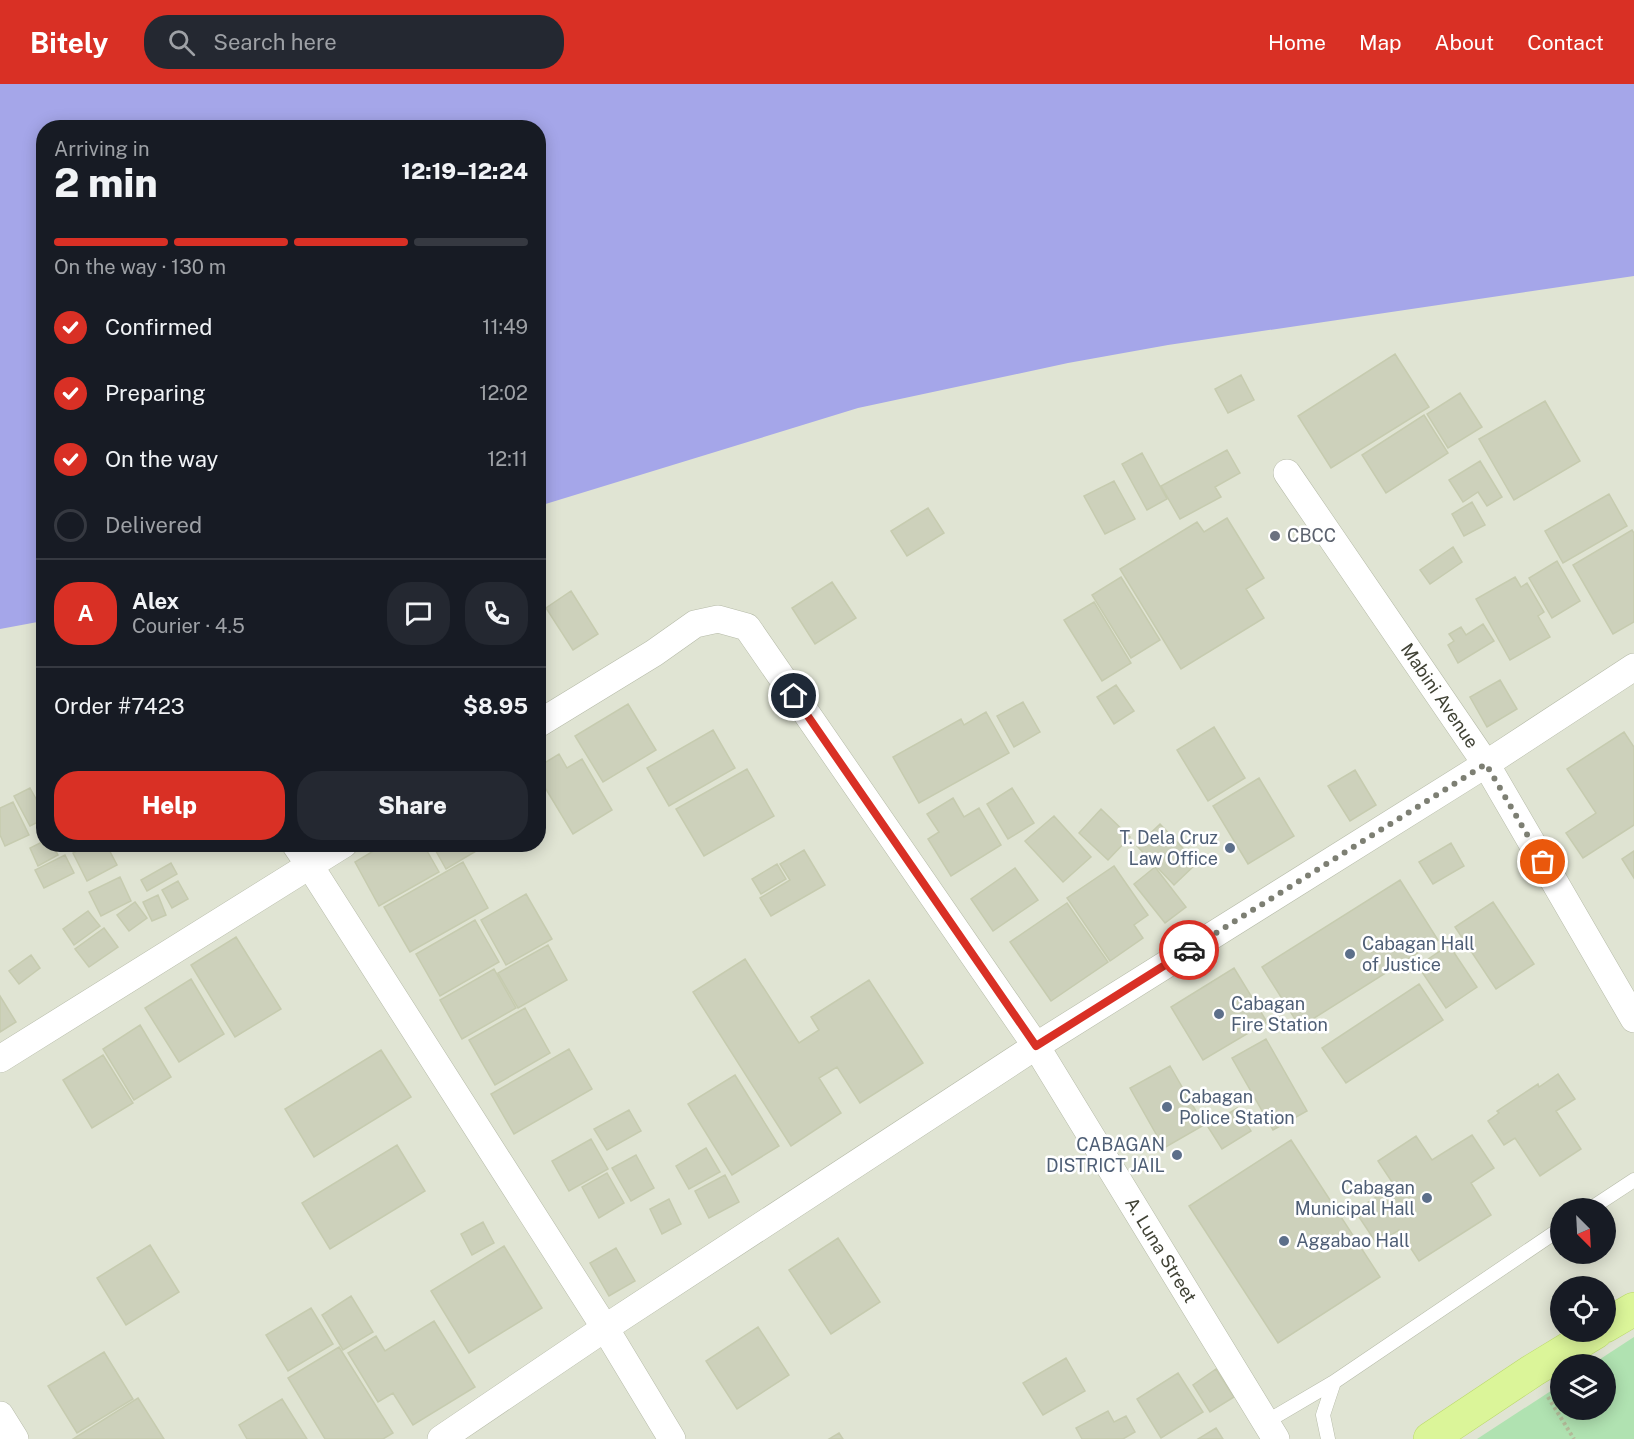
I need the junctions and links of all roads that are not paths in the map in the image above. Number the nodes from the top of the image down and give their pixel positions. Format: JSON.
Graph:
{"nodes":[{"id":1,"x":1287,"y":473,"type":"dead end"},
{"id":2,"x":1634,"y":667,"type":"edge"},
{"id":3,"x":546,"y":719,"type":"edge"},
{"id":4,"x":1486,"y":764,"type":"junction"},
{"id":5,"x":303,"y":855,"type":"edge"},
{"id":6,"x":1634,"y":1019,"type":"edge"},
{"id":7,"x":1036,"y":1046,"type":"junction"},
{"id":8,"x":0,"y":1059,"type":"edge"},
{"id":9,"x":1634,"y":1180,"type":"edge"},
{"id":10,"x":1607,"y":1198,"type":"edge"},
{"id":11,"x":1550,"y":1236,"type":"edge"},
{"id":12,"x":1634,"y":1309,"type":"edge"},
{"id":13,"x":1616,"y":1320,"type":"edge"},
{"id":14,"x":605,"y":1328,"type":"junction"},
{"id":15,"x":1580,"y":1342,"type":"edge"},
{"id":16,"x":1334,"y":1382,"type":"junction"},
{"id":17,"x":0,"y":1415,"type":"edge"},
{"id":18,"x":1271,"y":1431,"type":"edge"},
{"id":19,"x":15,"y":1439,"type":"edge"},
{"id":20,"x":441,"y":1439,"type":"edge"},
{"id":21,"x":672,"y":1439,"type":"edge"},
{"id":22,"x":1328,"y":1439,"type":"edge"},
{"id":23,"x":1431,"y":1439,"type":"edge"}],
"edges":[{"from":1,"to":4,"type":"street","name":"Mabini Avenue"},
{"from":2,"to":4,"type":"street"},
{"from":3,"to":7,"type":"street","name":"A. Luna Street"},
{"from":4,"to":6,"type":"street","name":"Mabini Avenue"},
{"from":4,"to":7,"type":"street"},
{"from":5,"to":8,"type":"street"},
{"from":5,"to":14,"type":"street"},
{"from":7,"to":14,"type":"street"},
{"from":7,"to":18,"type":"street","name":"A. Luna Street"},
{"from":9,"to":10,"type":"lane"},
{"from":11,"to":16,"type":"lane"},
{"from":12,"to":13,"type":"main road"},
{"from":14,"to":20,"type":"street"},
{"from":14,"to":21,"type":"street"},
{"from":15,"to":23,"type":"main road"},
{"from":16,"to":18,"type":"lane"},
{"from":16,"to":22,"type":"lane"},
{"from":17,"to":19,"type":"street"}]}
